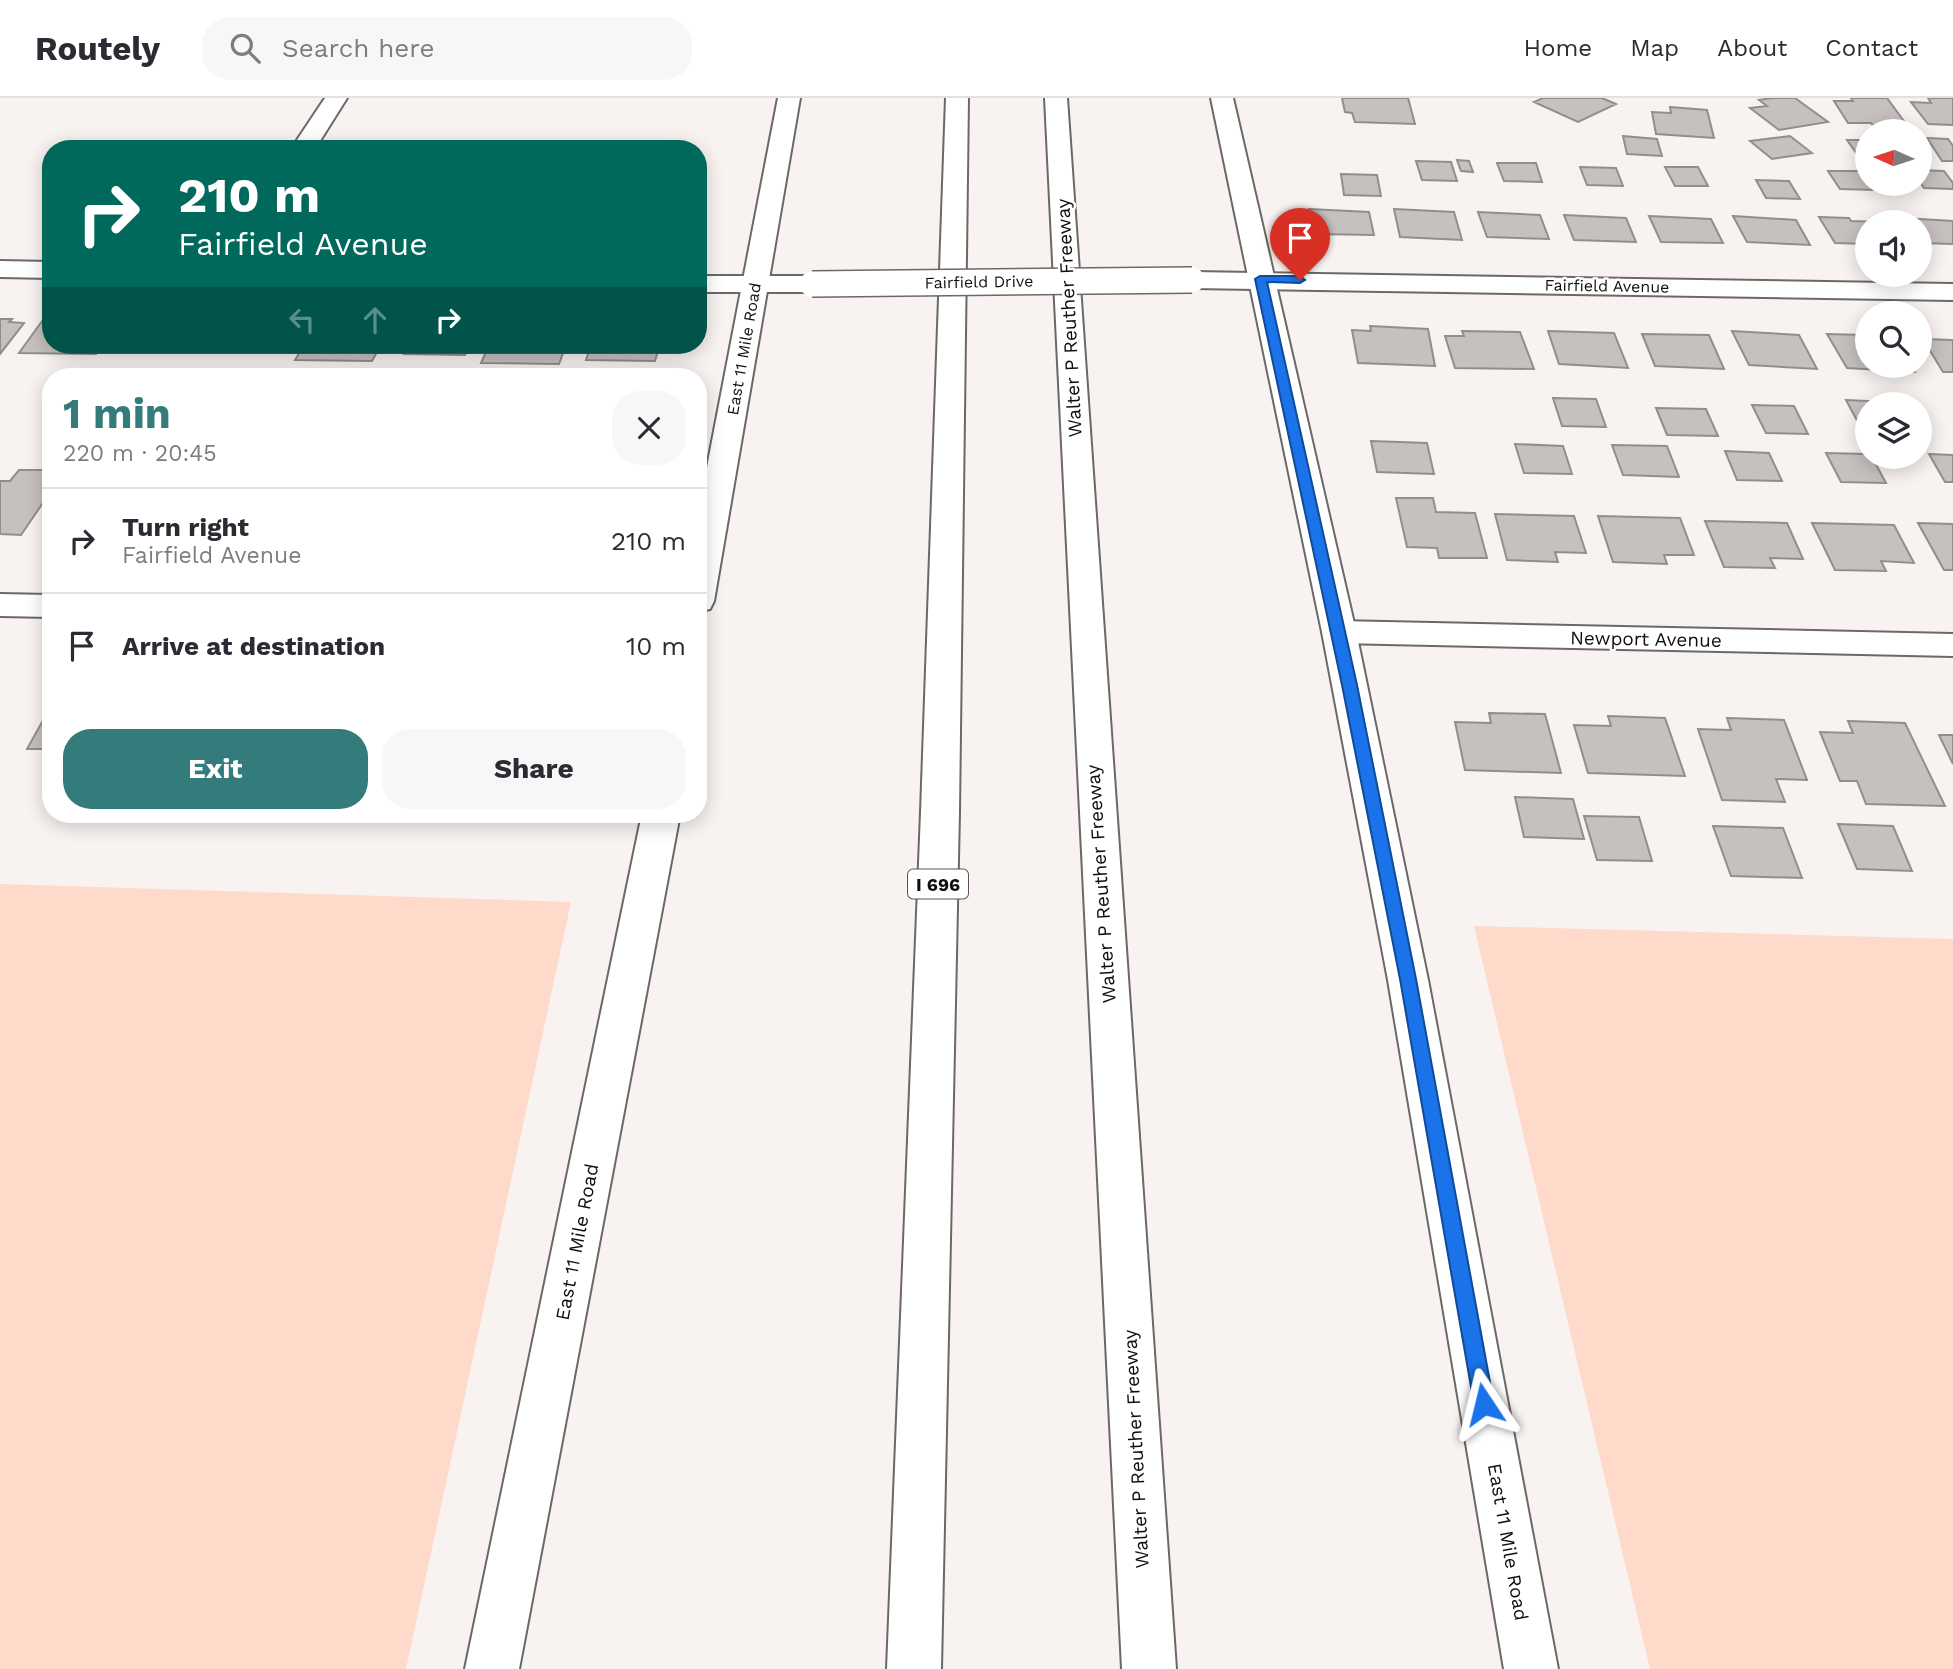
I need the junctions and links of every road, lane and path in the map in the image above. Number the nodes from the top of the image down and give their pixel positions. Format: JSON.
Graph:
{"nodes":[{"id":1,"x":336,"y":98,"type":"edge"},
{"id":2,"x":789,"y":98,"type":"edge"},
{"id":3,"x":957,"y":98,"type":"edge"},
{"id":4,"x":1056,"y":98,"type":"edge"},
{"id":5,"x":1222,"y":98,"type":"edge"},
{"id":6,"x":309,"y":140,"type":"edge"},
{"id":7,"x":0,"y":269,"type":"edge"},
{"id":8,"x":42,"y":270,"type":"edge"},
{"id":9,"x":1260,"y":279,"type":"junction"},
{"id":10,"x":707,"y":284,"type":"edge"},
{"id":11,"x":755,"y":285,"type":"junction"},
{"id":12,"x":1953,"y":292,"type":"edge"},
{"id":13,"x":707,"y":551,"type":"edge"},
{"id":14,"x":0,"y":605,"type":"edge"},
{"id":15,"x":42,"y":607,"type":"edge"},
{"id":16,"x":1339,"y":632,"type":"junction"},
{"id":17,"x":1953,"y":645,"type":"edge"},
{"id":18,"x":659,"y":823,"type":"edge"},
{"id":19,"x":492,"y":1669,"type":"edge"},
{"id":20,"x":914,"y":1669,"type":"edge"},
{"id":21,"x":1150,"y":1669,"type":"edge"},
{"id":22,"x":1531,"y":1669,"type":"edge"}],
"edges":[{"from":1,"to":6,"type":"main road"},
{"from":2,"to":11,"type":"main road","name":"East 11 Mile Road"},
{"from":3,"to":20,"type":"main road","number":"I 696"},
{"from":4,"to":21,"type":"main road","name":"Walter P Reuther Freeway"},
{"from":5,"to":9,"type":"main road","name":"East 11 Mile Road"},
{"from":7,"to":8,"type":"main road"},
{"from":9,"to":11,"type":"main road","name":"Fairfield Drive","bridge":true},
{"from":9,"to":12,"type":"main road","name":"Fairfield Avenue"},
{"from":9,"to":16,"type":"main road","name":"East 11 Mile Road"},
{"from":10,"to":11,"type":"main road","name":"Fairfield Drive"},
{"from":11,"to":13,"type":"main road","name":"East 11 Mile Road"},
{"from":14,"to":15,"type":"main road"},
{"from":16,"to":17,"type":"main road","name":"Newport Avenue"},
{"from":16,"to":22,"type":"main road","name":"East 11 Mile Road"},
{"from":18,"to":19,"type":"main road","name":"East 11 Mile Road"}]}
